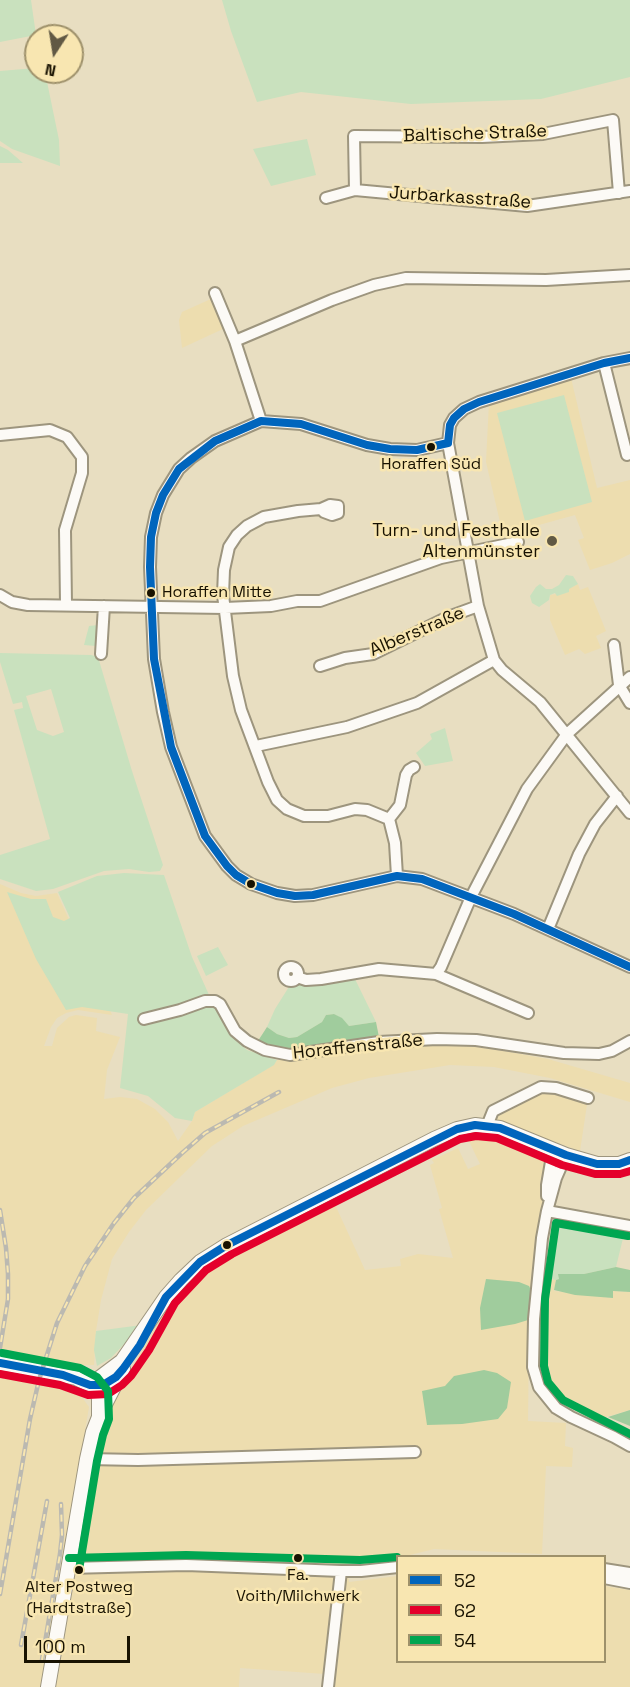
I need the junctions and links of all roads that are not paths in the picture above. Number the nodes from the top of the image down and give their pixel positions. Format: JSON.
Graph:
{"nodes":[{"id":1,"x":355,"y":190,"type":"junction"},
{"id":2,"x":624,"y":192,"type":"edge"},
{"id":3,"x":326,"y":198,"type":"dead end"},
{"id":4,"x":630,"y":274,"type":"edge"},
{"id":5,"x":215,"y":293,"type":"dead end"},
{"id":6,"x":235,"y":341,"type":"junction"},
{"id":7,"x":630,"y":358,"type":"edge"},
{"id":8,"x":604,"y":363,"type":"junction"},
{"id":9,"x":261,"y":421,"type":"junction"},
{"id":10,"x":0,"y":435,"type":"edge"},
{"id":11,"x":448,"y":443,"type":"junction"},
{"id":12,"x":627,"y":455,"type":"dead end"},
{"id":13,"x":321,"y":509,"type":"dead end"},
{"id":14,"x":518,"y":542,"type":"dead end"},
{"id":15,"x":469,"y":554,"type":"junction"},
{"id":16,"x":0,"y":595,"type":"edge"},
{"id":17,"x":66,"y":604,"type":"junction"},
{"id":18,"x":104,"y":606,"type":"junction"},
{"id":19,"x":478,"y":606,"type":"junction"},
{"id":20,"x":150,"y":607,"type":"junction"},
{"id":21,"x":225,"y":608,"type":"junction"},
{"id":22,"x":614,"y":645,"type":"dead end"},
{"id":23,"x":101,"y":654,"type":"dead end"},
{"id":24,"x":495,"y":660,"type":"junction"},
{"id":25,"x":320,"y":666,"type":"dead end"},
{"id":26,"x":630,"y":677,"type":"edge"},
{"id":27,"x":619,"y":685,"type":"junction"},
{"id":28,"x":630,"y":703,"type":"edge"},
{"id":29,"x":567,"y":734,"type":"junction"},
{"id":30,"x":256,"y":746,"type":"junction"},
{"id":31,"x":414,"y":767,"type":"dead end"},
{"id":32,"x":616,"y":795,"type":"junction"},
{"id":33,"x":630,"y":813,"type":"edge"},
{"id":34,"x":389,"y":819,"type":"junction"},
{"id":35,"x":397,"y":876,"type":"junction"},
{"id":36,"x":471,"y":897,"type":"junction"},
{"id":37,"x":548,"y":929,"type":"junction"},
{"id":38,"x":630,"y":967,"type":"edge"},
{"id":39,"x":436,"y":974,"type":"junction"},
{"id":40,"x":297,"y":977,"type":"dead end"},
{"id":41,"x":528,"y":1013,"type":"dead end"},
{"id":42,"x":144,"y":1019,"type":"dead end"},
{"id":43,"x":630,"y":1041,"type":"edge"},
{"id":44,"x":588,"y":1098,"type":"dead end"},
{"id":45,"x":487,"y":1126,"type":"junction"},
{"id":46,"x":560,"y":1152,"type":"junction"},
{"id":47,"x":630,"y":1160,"type":"edge"},
{"id":48,"x":547,"y":1211,"type":"junction"},
{"id":49,"x":630,"y":1226,"type":"edge"},
{"id":50,"x":159,"y":1307,"type":"junction"},
{"id":51,"x":0,"y":1363,"type":"edge"},
{"id":52,"x":123,"y":1369,"type":"junction"},
{"id":53,"x":90,"y":1385,"type":"junction"},
{"id":54,"x":99,"y":1417,"type":"junction"},
{"id":55,"x":93,"y":1432,"type":"junction"},
{"id":56,"x":630,"y":1446,"type":"edge"},
{"id":57,"x":415,"y":1452,"type":"dead end"},
{"id":58,"x":87,"y":1459,"type":"junction"},
{"id":59,"x":396,"y":1567,"type":"edge"},
{"id":60,"x":69,"y":1568,"type":"junction"},
{"id":61,"x":606,"y":1569,"type":"edge"},
{"id":62,"x":341,"y":1571,"type":"junction"},
{"id":63,"x":630,"y":1573,"type":"edge"},
{"id":64,"x":606,"y":1577,"type":"edge"},
{"id":65,"x":630,"y":1581,"type":"edge"},
{"id":66,"x":48,"y":1687,"type":"edge"},
{"id":67,"x":328,"y":1687,"type":"edge"}],
"edges":[{"from":1,"to":2,"type":"street","name":"Jurbarkasstraße"},
{"from":1,"to":2,"type":"street","name":"Baltische Straße"},
{"from":1,"to":3,"type":"street","name":"Jurbarkasstraße"},
{"from":4,"to":6,"type":"street"},
{"from":5,"to":6,"type":"street"},
{"from":6,"to":9,"type":"street"},
{"from":7,"to":8,"type":"street"},
{"from":8,"to":11,"type":"street"},
{"from":8,"to":12,"type":"street"},
{"from":9,"to":11,"type":"street"},
{"from":9,"to":20,"type":"street"},
{"from":10,"to":17,"type":"street"},
{"from":11,"to":15,"type":"street"},
{"from":13,"to":21,"type":"street"},
{"from":14,"to":15,"type":"street"},
{"from":15,"to":19,"type":"street"},
{"from":15,"to":21,"type":"street"},
{"from":16,"to":17,"type":"street"},
{"from":17,"to":18,"type":"street"},
{"from":18,"to":20,"type":"street"},
{"from":18,"to":23,"type":"street"},
{"from":19,"to":24,"type":"street"},
{"from":19,"to":25,"type":"street","name":"Alberstraße"},
{"from":20,"to":21,"type":"street"},
{"from":20,"to":35,"type":"street"},
{"from":21,"to":30,"type":"street"},
{"from":22,"to":27,"type":"street"},
{"from":24,"to":29,"type":"street"},
{"from":24,"to":30,"type":"street"},
{"from":26,"to":27,"type":"street"},
{"from":27,"to":28,"type":"street"},
{"from":27,"to":29,"type":"street"},
{"from":29,"to":32,"type":"street"},
{"from":29,"to":36,"type":"street"},
{"from":30,"to":34,"type":"street"},
{"from":31,"to":34,"type":"street"},
{"from":32,"to":33,"type":"street"},
{"from":32,"to":37,"type":"street"},
{"from":34,"to":35,"type":"street"},
{"from":35,"to":36,"type":"street"},
{"from":36,"to":37,"type":"street"},
{"from":36,"to":39,"type":"street"},
{"from":37,"to":38,"type":"street"},
{"from":39,"to":40,"type":"street"},
{"from":39,"to":41,"type":"street"},
{"from":42,"to":43,"type":"street","name":"Horaffenstraße"},
{"from":44,"to":45,"type":"street"},
{"from":45,"to":46,"type":"main road"},
{"from":45,"to":50,"type":"main road"},
{"from":46,"to":47,"type":"main road"},
{"from":46,"to":48,"type":"street"},
{"from":48,"to":49,"type":"street"},
{"from":48,"to":56,"type":"street"},
{"from":50,"to":52,"type":"main road"},
{"from":50,"to":53,"type":"main road"},
{"from":51,"to":53,"type":"main road"},
{"from":52,"to":53,"type":"main road"},
{"from":52,"to":54,"type":"main road"},
{"from":53,"to":54,"type":"main road"},
{"from":53,"to":55,"type":"main road"},
{"from":54,"to":55,"type":"main road"},
{"from":55,"to":58,"type":"main road"},
{"from":57,"to":58,"type":"street"},
{"from":58,"to":60,"type":"main road"},
{"from":59,"to":62,"type":"street"},
{"from":60,"to":62,"type":"street"},
{"from":60,"to":66,"type":"main road"},
{"from":61,"to":63,"type":"street"},
{"from":62,"to":67,"type":"street"},
{"from":64,"to":65,"type":"street"}]}
